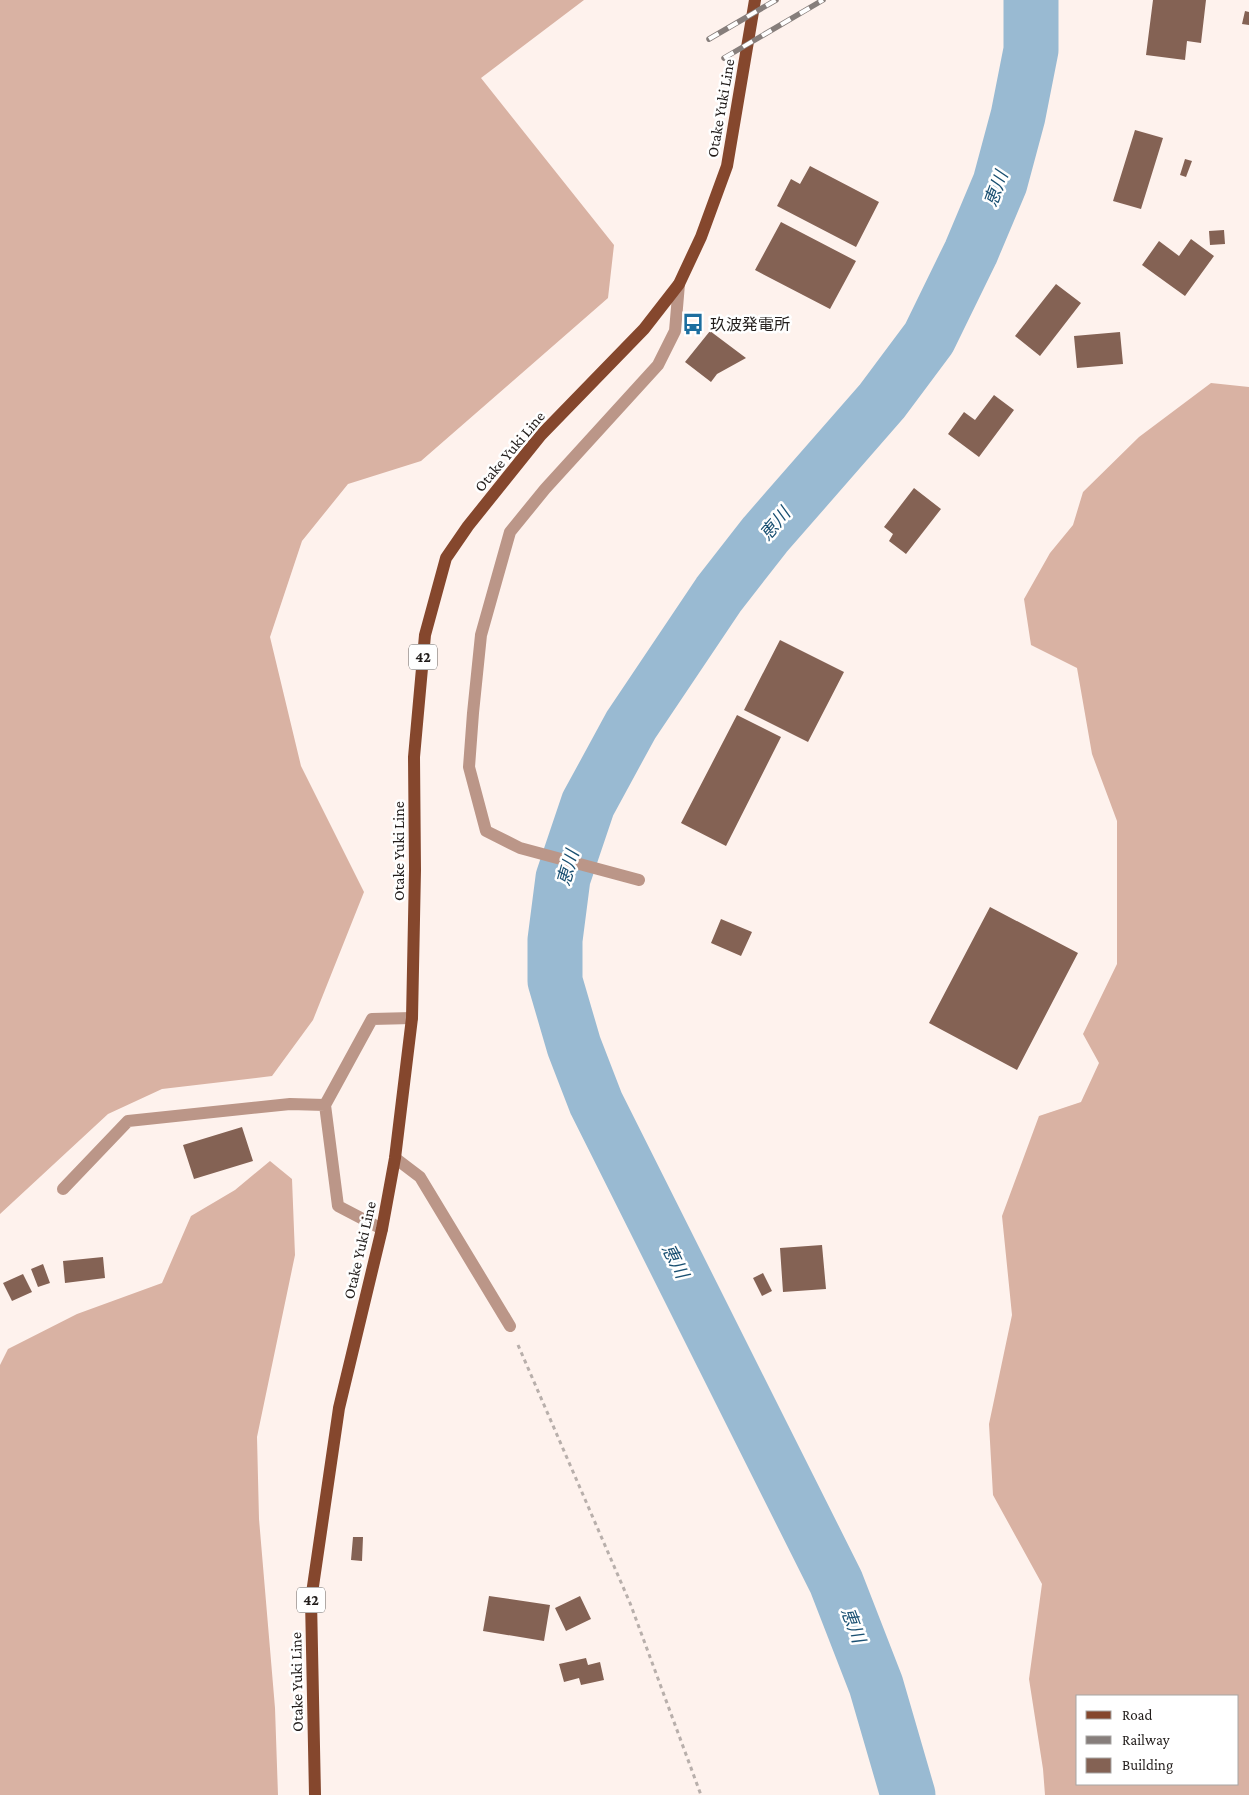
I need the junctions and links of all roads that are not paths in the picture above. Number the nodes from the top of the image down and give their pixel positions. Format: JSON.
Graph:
{"nodes":[{"id":1,"x":755,"y":0,"type":"edge"},
{"id":2,"x":678,"y":284,"type":"junction"},
{"id":3,"x":639,"y":880,"type":"dead end"},
{"id":4,"x":412,"y":1018,"type":"junction"},
{"id":5,"x":325,"y":1105,"type":"junction"},
{"id":6,"x":395,"y":1158,"type":"junction"},
{"id":7,"x":63,"y":1190,"type":"dead end"},
{"id":8,"x":382,"y":1228,"type":"junction"},
{"id":9,"x":510,"y":1326,"type":"road end"},
{"id":10,"x":315,"y":1795,"type":"edge"}],
"edges":[{"from":1,"to":2,"type":"main road","name":"Otake Yuki Line","number":"42"},
{"from":2,"to":3,"type":"street"},
{"from":2,"to":4,"type":"main road","name":"Otake Yuki Line","number":"42"},
{"from":4,"to":5,"type":"street"},
{"from":4,"to":6,"type":"main road","name":"Otake Yuki Line","number":"42"},
{"from":5,"to":7,"type":"street"},
{"from":5,"to":8,"type":"street"},
{"from":6,"to":8,"type":"main road","name":"Otake Yuki Line","number":"42"},
{"from":6,"to":9,"type":"street"},
{"from":8,"to":10,"type":"main road","name":"Otake Yuki Line","number":"42"}]}
